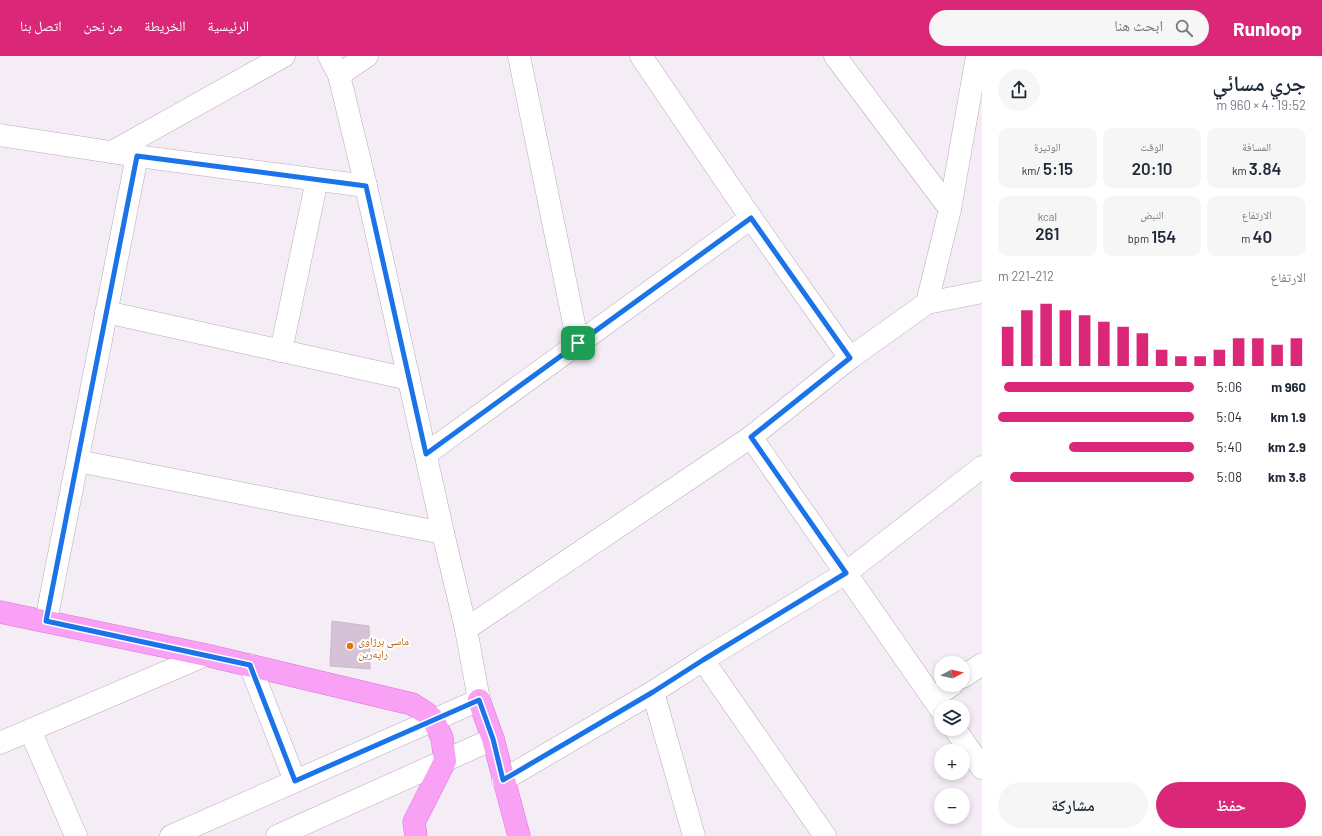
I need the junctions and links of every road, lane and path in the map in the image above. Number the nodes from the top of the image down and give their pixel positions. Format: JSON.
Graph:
{"nodes":[{"id":1,"x":284,"y":56,"type":"edge"},
{"id":2,"x":330,"y":56,"type":"edge"},
{"id":3,"x":368,"y":56,"type":"edge"},
{"id":4,"x":519,"y":56,"type":"edge"},
{"id":5,"x":641,"y":56,"type":"edge"},
{"id":6,"x":835,"y":56,"type":"edge"},
{"id":7,"x":977,"y":56,"type":"edge"},
{"id":8,"x":339,"y":75,"type":"junction"},
{"id":9,"x":0,"y":135,"type":"edge"},
{"id":10,"x":112,"y":152,"type":"junction"},
{"id":11,"x":137,"y":156,"type":"junction"},
{"id":12,"x":317,"y":180,"type":"junction"},
{"id":13,"x":366,"y":186,"type":"junction"},
{"id":14,"x":950,"y":209,"type":"junction"},
{"id":15,"x":751,"y":218,"type":"junction"},
{"id":16,"x":982,"y":292,"type":"edge"},
{"id":17,"x":927,"y":303,"type":"junction"},
{"id":18,"x":106,"y":312,"type":"junction"},
{"id":19,"x":578,"y":343,"type":"junction"},
{"id":20,"x":281,"y":351,"type":"junction"},
{"id":21,"x":850,"y":358,"type":"junction"},
{"id":22,"x":409,"y":379,"type":"junction"},
{"id":23,"x":751,"y":437,"type":"junction"},
{"id":24,"x":426,"y":454,"type":"junction"},
{"id":25,"x":78,"y":461,"type":"junction"},
{"id":26,"x":982,"y":467,"type":"edge"},
{"id":27,"x":443,"y":533,"type":"junction"},
{"id":28,"x":846,"y":573,"type":"junction"},
{"id":29,"x":0,"y":612,"type":"edge"},
{"id":30,"x":46,"y":621,"type":"junction"},
{"id":31,"x":466,"y":629,"type":"junction"},
{"id":32,"x":206,"y":655,"type":"junction"},
{"id":33,"x":703,"y":660,"type":"junction"},
{"id":34,"x":982,"y":664,"type":"edge"},
{"id":35,"x":250,"y":665,"type":"junction"},
{"id":36,"x":970,"y":672,"type":"edge"},
{"id":37,"x":653,"y":692,"type":"junction"},
{"id":38,"x":946,"y":692,"type":"edge"},
{"id":39,"x":479,"y":700,"type":"junction"},
{"id":40,"x":934,"y":700,"type":"edge"},
{"id":41,"x":940,"y":700,"type":"edge"},
{"id":42,"x":432,"y":719,"type":"junction"},
{"id":43,"x":30,"y":730,"type":"junction"},
{"id":44,"x":960,"y":736,"type":"edge"},
{"id":45,"x":493,"y":739,"type":"junction"},
{"id":46,"x":0,"y":743,"type":"edge"},
{"id":47,"x":445,"y":761,"type":"junction"},
{"id":48,"x":982,"y":768,"type":"edge"},
{"id":49,"x":503,"y":780,"type":"junction"},
{"id":50,"x":295,"y":781,"type":"junction"},
{"id":51,"x":76,"y":836,"type":"edge"},
{"id":52,"x":171,"y":836,"type":"edge"},
{"id":53,"x":276,"y":836,"type":"edge"},
{"id":54,"x":416,"y":836,"type":"edge"},
{"id":55,"x":518,"y":836,"type":"edge"},
{"id":56,"x":694,"y":836,"type":"edge"},
{"id":57,"x":825,"y":836,"type":"edge"}],
"edges":[{"from":1,"to":10,"type":"street"},
{"from":2,"to":8,"type":"street"},
{"from":3,"to":8,"type":"street"},
{"from":4,"to":19,"type":"street"},
{"from":5,"to":15,"type":"street"},
{"from":6,"to":14,"type":"street"},
{"from":7,"to":14,"type":"street"},
{"from":8,"to":13,"type":"street"},
{"from":9,"to":10,"type":"street"},
{"from":10,"to":11,"type":"street"},
{"from":11,"to":12,"type":"street"},
{"from":11,"to":18,"type":"street"},
{"from":12,"to":13,"type":"street"},
{"from":12,"to":20,"type":"street"},
{"from":13,"to":22,"type":"street"},
{"from":14,"to":17,"type":"street"},
{"from":15,"to":19,"type":"street"},
{"from":15,"to":21,"type":"street"},
{"from":16,"to":17,"type":"street"},
{"from":17,"to":21,"type":"street"},
{"from":18,"to":20,"type":"street"},
{"from":18,"to":25,"type":"street"},
{"from":19,"to":24,"type":"street"},
{"from":20,"to":22,"type":"street"},
{"from":21,"to":23,"type":"street"},
{"from":22,"to":24,"type":"street"},
{"from":23,"to":28,"type":"street"},
{"from":23,"to":31,"type":"street"},
{"from":24,"to":27,"type":"street"},
{"from":25,"to":27,"type":"street"},
{"from":25,"to":30,"type":"street"},
{"from":26,"to":28,"type":"street"},
{"from":27,"to":31,"type":"street"},
{"from":28,"to":33,"type":"street"},
{"from":28,"to":40,"type":"street"},
{"from":29,"to":30,"type":"main road"},
{"from":30,"to":32,"type":"main road"},
{"from":31,"to":39,"type":"street"},
{"from":32,"to":35,"type":"main road"},
{"from":32,"to":43,"type":"street"},
{"from":33,"to":37,"type":"street"},
{"from":33,"to":57,"type":"street"},
{"from":34,"to":36,"type":"street"},
{"from":35,"to":42,"type":"main road"},
{"from":35,"to":50,"type":"street"},
{"from":37,"to":49,"type":"street"},
{"from":37,"to":56,"type":"street"},
{"from":38,"to":41,"type":"street"},
{"from":39,"to":42,"type":"street"},
{"from":39,"to":45,"type":"main road"},
{"from":42,"to":47,"type":"main road"},
{"from":42,"to":50,"type":"street"},
{"from":43,"to":46,"type":"street"},
{"from":43,"to":51,"type":"street"},
{"from":44,"to":48,"type":"street"},
{"from":45,"to":47,"type":"street"},
{"from":45,"to":49,"type":"main road"},
{"from":47,"to":53,"type":"street"},
{"from":47,"to":54,"type":"main road"},
{"from":49,"to":55,"type":"main road"},
{"from":50,"to":52,"type":"street"}]}
